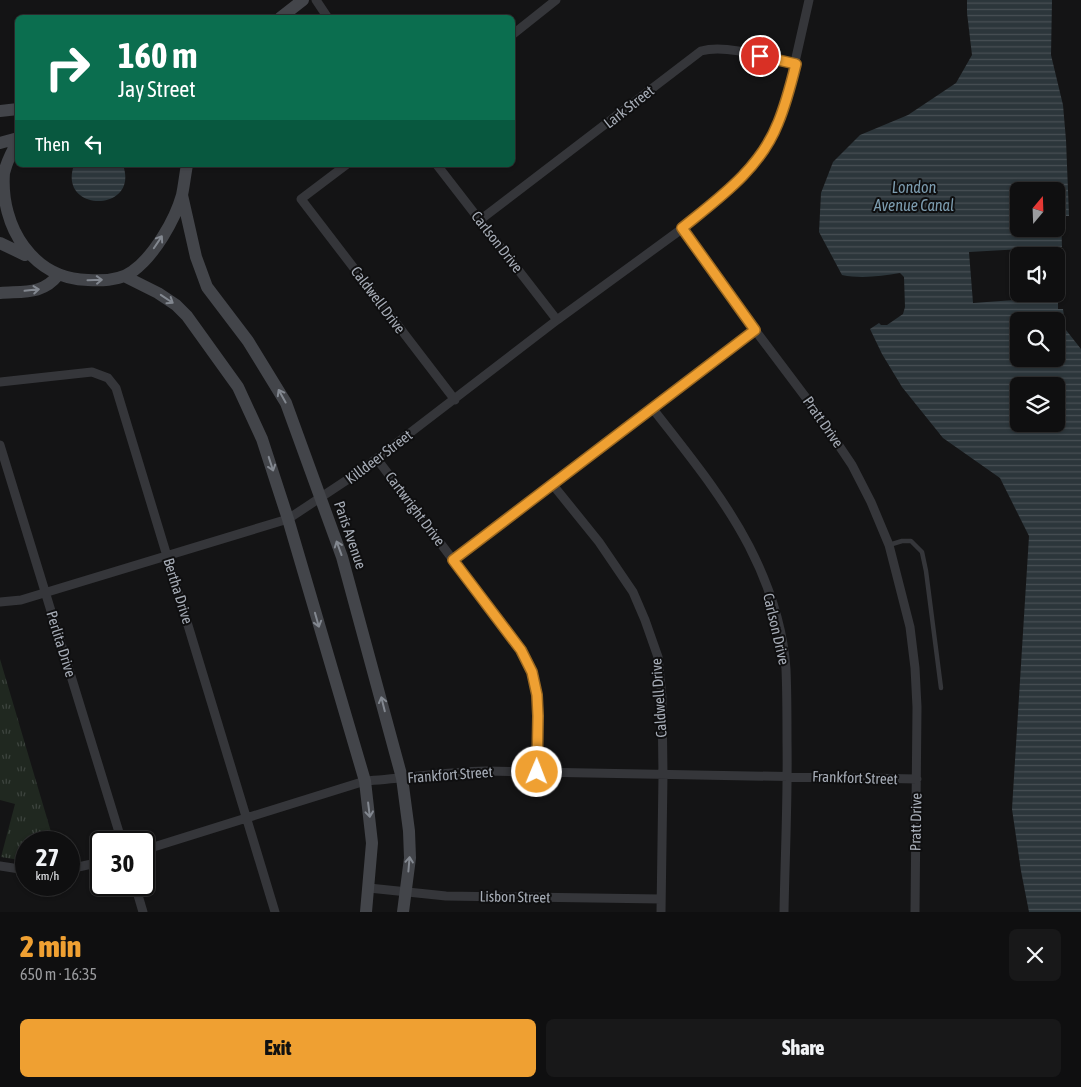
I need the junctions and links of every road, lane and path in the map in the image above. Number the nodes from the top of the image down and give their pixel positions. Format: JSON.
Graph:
{"nodes":[{"id":1,"x":303,"y":0,"type":"edge"},
{"id":2,"x":316,"y":0,"type":"edge"},
{"id":3,"x":556,"y":0,"type":"edge"},
{"id":4,"x":809,"y":0,"type":"edge"},
{"id":5,"x":284,"y":15,"type":"edge"},
{"id":6,"x":326,"y":15,"type":"edge"},
{"id":7,"x":515,"y":33,"type":"edge"},
{"id":8,"x":796,"y":64,"type":"junction"},
{"id":9,"x":15,"y":109,"type":"edge"},
{"id":10,"x":0,"y":110,"type":"edge"},
{"id":11,"x":15,"y":140,"type":"edge"},
{"id":12,"x":0,"y":143,"type":"edge"},
{"id":13,"x":15,"y":146,"type":"edge"},
{"id":14,"x":187,"y":167,"type":"edge"},
{"id":15,"x":343,"y":167,"type":"edge"},
{"id":16,"x":439,"y":167,"type":"edge"},
{"id":17,"x":182,"y":195,"type":"junction"},
{"id":18,"x":480,"y":220,"type":"junction"},
{"id":19,"x":682,"y":228,"type":"junction"},
{"id":20,"x":0,"y":243,"type":"edge"},
{"id":21,"x":29,"y":257,"type":"junction"},
{"id":22,"x":58,"y":275,"type":"junction"},
{"id":23,"x":124,"y":276,"type":"junction"},
{"id":24,"x":0,"y":293,"type":"edge"},
{"id":25,"x":556,"y":320,"type":"junction"},
{"id":26,"x":755,"y":330,"type":"junction"},
{"id":27,"x":0,"y":382,"type":"edge"},
{"id":28,"x":455,"y":400,"type":"junction"},
{"id":29,"x":653,"y":409,"type":"junction"},
{"id":30,"x":0,"y":448,"type":"edge"},
{"id":31,"x":377,"y":459,"type":"junction"},
{"id":32,"x":554,"y":485,"type":"junction"},
{"id":33,"x":321,"y":499,"type":"junction"},
{"id":34,"x":288,"y":519,"type":"junction"},
{"id":35,"x":889,"y":545,"type":"junction"},
{"id":36,"x":167,"y":556,"type":"junction"},
{"id":37,"x":453,"y":560,"type":"junction"},
{"id":38,"x":46,"y":592,"type":"junction"},
{"id":39,"x":0,"y":602,"type":"edge"},
{"id":40,"x":941,"y":688,"type":"dead end"},
{"id":41,"x":537,"y":772,"type":"junction"},
{"id":42,"x":663,"y":775,"type":"junction"},
{"id":43,"x":788,"y":776,"type":"junction"},
{"id":44,"x":402,"y":778,"type":"junction"},
{"id":45,"x":917,"y":779,"type":"junction"},
{"id":46,"x":365,"y":781,"type":"junction"},
{"id":47,"x":247,"y":817,"type":"junction"},
{"id":48,"x":119,"y":831,"type":"edge"},
{"id":49,"x":155,"y":846,"type":"edge"},
{"id":50,"x":0,"y":866,"type":"edge"},
{"id":51,"x":15,"y":868,"type":"edge"},
{"id":52,"x":369,"y":888,"type":"junction"},
{"id":53,"x":406,"y":892,"type":"junction"},
{"id":54,"x":138,"y":896,"type":"edge"},
{"id":55,"x":661,"y":899,"type":"junction"},
{"id":56,"x":143,"y":912,"type":"edge"},
{"id":57,"x":276,"y":912,"type":"edge"},
{"id":58,"x":366,"y":912,"type":"edge"},
{"id":59,"x":403,"y":912,"type":"edge"},
{"id":60,"x":661,"y":912,"type":"edge"},
{"id":61,"x":784,"y":912,"type":"edge"},
{"id":62,"x":915,"y":912,"type":"edge"}],
"edges":[{"from":1,"to":5,"type":"street"},
{"from":2,"to":6,"type":"street"},
{"from":3,"to":7,"type":"street"},
{"from":4,"to":8,"type":"street"},
{"from":8,"to":18,"type":"street","name":"Lark Street"},
{"from":8,"to":19,"type":"street"},
{"from":9,"to":10,"type":"street"},
{"from":11,"to":12,"type":"street"},
{"from":13,"to":21,"type":"street"},
{"from":14,"to":17,"type":"street"},
{"from":15,"to":28,"type":"street","name":"Caldwell Drive"},
{"from":16,"to":18,"type":"street","name":"Carlson Drive"},
{"from":23,"to":17,"type":"street","one_way":true},
{"from":33,"to":17,"type":"street","name":"Paris Avenue","one_way":true},
{"from":18,"to":25,"type":"street","name":"Carlson Drive"},
{"from":19,"to":25,"type":"street","name":"Killdeer Street"},
{"from":19,"to":26,"type":"street","name":"Pratt Drive"},
{"from":20,"to":21,"type":"street"},
{"from":21,"to":22,"type":"street"},
{"from":22,"to":23,"type":"street","one_way":true},
{"from":24,"to":22,"type":"street","one_way":true},
{"from":23,"to":34,"type":"street","one_way":true},
{"from":25,"to":28,"type":"street","name":"Killdeer Street"},
{"from":26,"to":29,"type":"street"},
{"from":26,"to":35,"type":"street","name":"Pratt Drive"},
{"from":27,"to":36,"type":"street","name":"Bertha Drive"},
{"from":28,"to":31,"type":"street","name":"Killdeer Street"},
{"from":29,"to":32,"type":"street"},
{"from":29,"to":43,"type":"street","name":"Carlson Drive"},
{"from":30,"to":38,"type":"street","name":"Perlita Drive"},
{"from":31,"to":33,"type":"street","name":"Killdeer Street"},
{"from":31,"to":37,"type":"street","name":"Cartwright Drive"},
{"from":32,"to":37,"type":"street"},
{"from":32,"to":42,"type":"street","name":"Caldwell Drive"},
{"from":33,"to":34,"type":"street","name":"Killdeer Street"},
{"from":44,"to":33,"type":"street","name":"Paris Avenue","one_way":true},
{"from":34,"to":36,"type":"street","name":"Killdeer Street"},
{"from":34,"to":46,"type":"street","one_way":true},
{"from":35,"to":40,"type":"lane"},
{"from":35,"to":45,"type":"street","name":"Pratt Drive"},
{"from":36,"to":38,"type":"street","name":"Killdeer Street"},
{"from":36,"to":47,"type":"street","name":"Bertha Drive"},
{"from":37,"to":41,"type":"street","name":"Cartwright Drive"},
{"from":38,"to":39,"type":"street","name":"Killdeer Street"},
{"from":38,"to":48,"type":"street","name":"Perlita Drive"},
{"from":41,"to":42,"type":"street","name":"Frankfort Street"},
{"from":41,"to":44,"type":"street","name":"Frankfort Street"},
{"from":42,"to":43,"type":"street","name":"Frankfort Street"},
{"from":42,"to":55,"type":"street","name":"Caldwell Drive"},
{"from":43,"to":45,"type":"street","name":"Frankfort Street"},
{"from":43,"to":61,"type":"street","name":"Carlson Drive"},
{"from":44,"to":46,"type":"street","name":"Frankfort Street"},
{"from":53,"to":44,"type":"street","name":"Paris Avenue","one_way":true},
{"from":45,"to":62,"type":"street","name":"Pratt Drive"},
{"from":46,"to":47,"type":"street","name":"Frankfort Street"},
{"from":46,"to":52,"type":"street","one_way":true},
{"from":47,"to":49,"type":"street","name":"Frankfort Street"},
{"from":47,"to":57,"type":"street","name":"Bertha Drive"},
{"from":50,"to":51,"type":"street"},
{"from":52,"to":53,"type":"street","name":"Lisbon Street"},
{"from":52,"to":58,"type":"street"},
{"from":53,"to":55,"type":"street","name":"Lisbon Street"},
{"from":53,"to":59,"type":"street","name":"Paris Avenue"},
{"from":54,"to":56,"type":"street"},
{"from":55,"to":60,"type":"street","name":"Caldwell Drive"}]}
